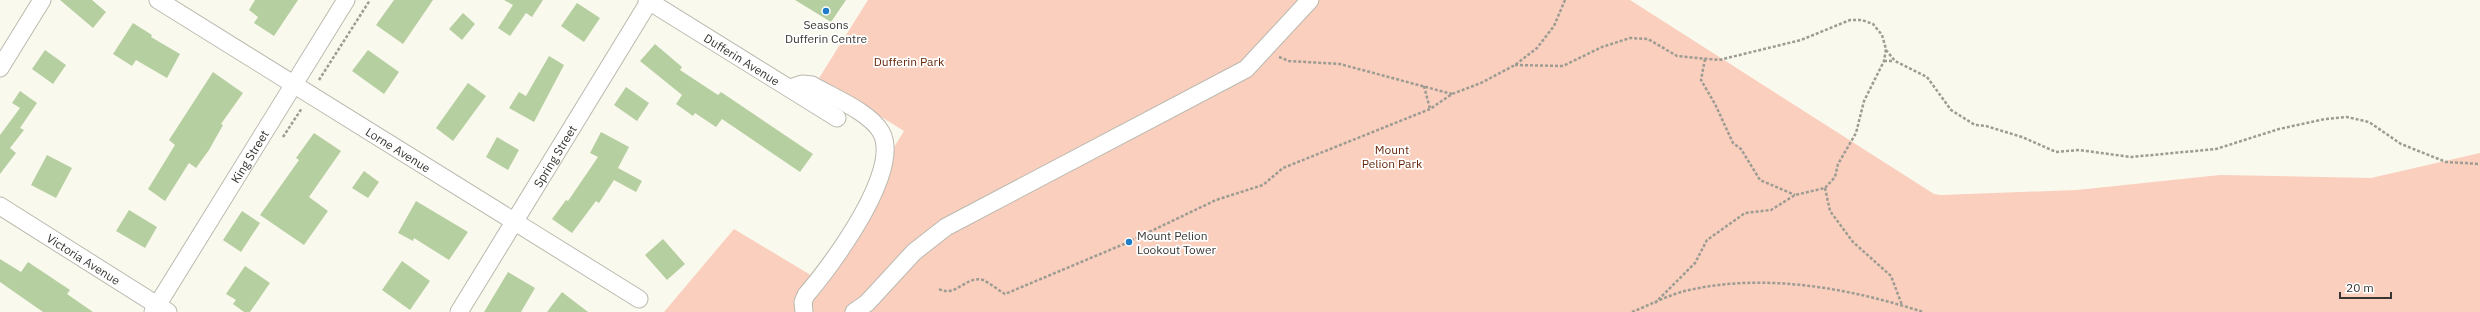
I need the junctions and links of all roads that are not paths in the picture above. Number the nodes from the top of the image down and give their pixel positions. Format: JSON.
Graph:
{"nodes":[{"id":1,"x":42,"y":0,"type":"edge"},
{"id":2,"x":158,"y":0,"type":"edge"},
{"id":3,"x":346,"y":0,"type":"edge"},
{"id":4,"x":648,"y":0,"type":"edge"},
{"id":5,"x":1310,"y":0,"type":"edge"},
{"id":6,"x":0,"y":68,"type":"edge"},
{"id":7,"x":294,"y":83,"type":"junction"},
{"id":8,"x":790,"y":88,"type":"junction"},
{"id":9,"x":837,"y":118,"type":"dead end"},
{"id":10,"x":0,"y":206,"type":"edge"},
{"id":11,"x":514,"y":223,"type":"junction"},
{"id":12,"x":639,"y":299,"type":"dead end"},
{"id":13,"x":159,"y":310,"type":"edge"},
{"id":14,"x":459,"y":312,"type":"edge"},
{"id":15,"x":804,"y":312,"type":"edge"},
{"id":16,"x":854,"y":312,"type":"edge"}],
"edges":[{"from":1,"to":6,"type":"street"},
{"from":2,"to":7,"type":"street","name":"Lorne Avenue"},
{"from":3,"to":7,"type":"street","name":"King Street"},
{"from":4,"to":8,"type":"street","name":"Dufferin Avenue"},
{"from":4,"to":11,"type":"street","name":"Spring Street"},
{"from":5,"to":16,"type":"street"},
{"from":7,"to":11,"type":"street","name":"Lorne Avenue"},
{"from":7,"to":13,"type":"street","name":"King Street"},
{"from":8,"to":9,"type":"street","name":"Dufferin Avenue"},
{"from":8,"to":15,"type":"street"},
{"from":10,"to":13,"type":"street","name":"Victoria Avenue"},
{"from":11,"to":12,"type":"street","name":"Lorne Avenue"},
{"from":11,"to":14,"type":"street","name":"Spring Street"}]}
